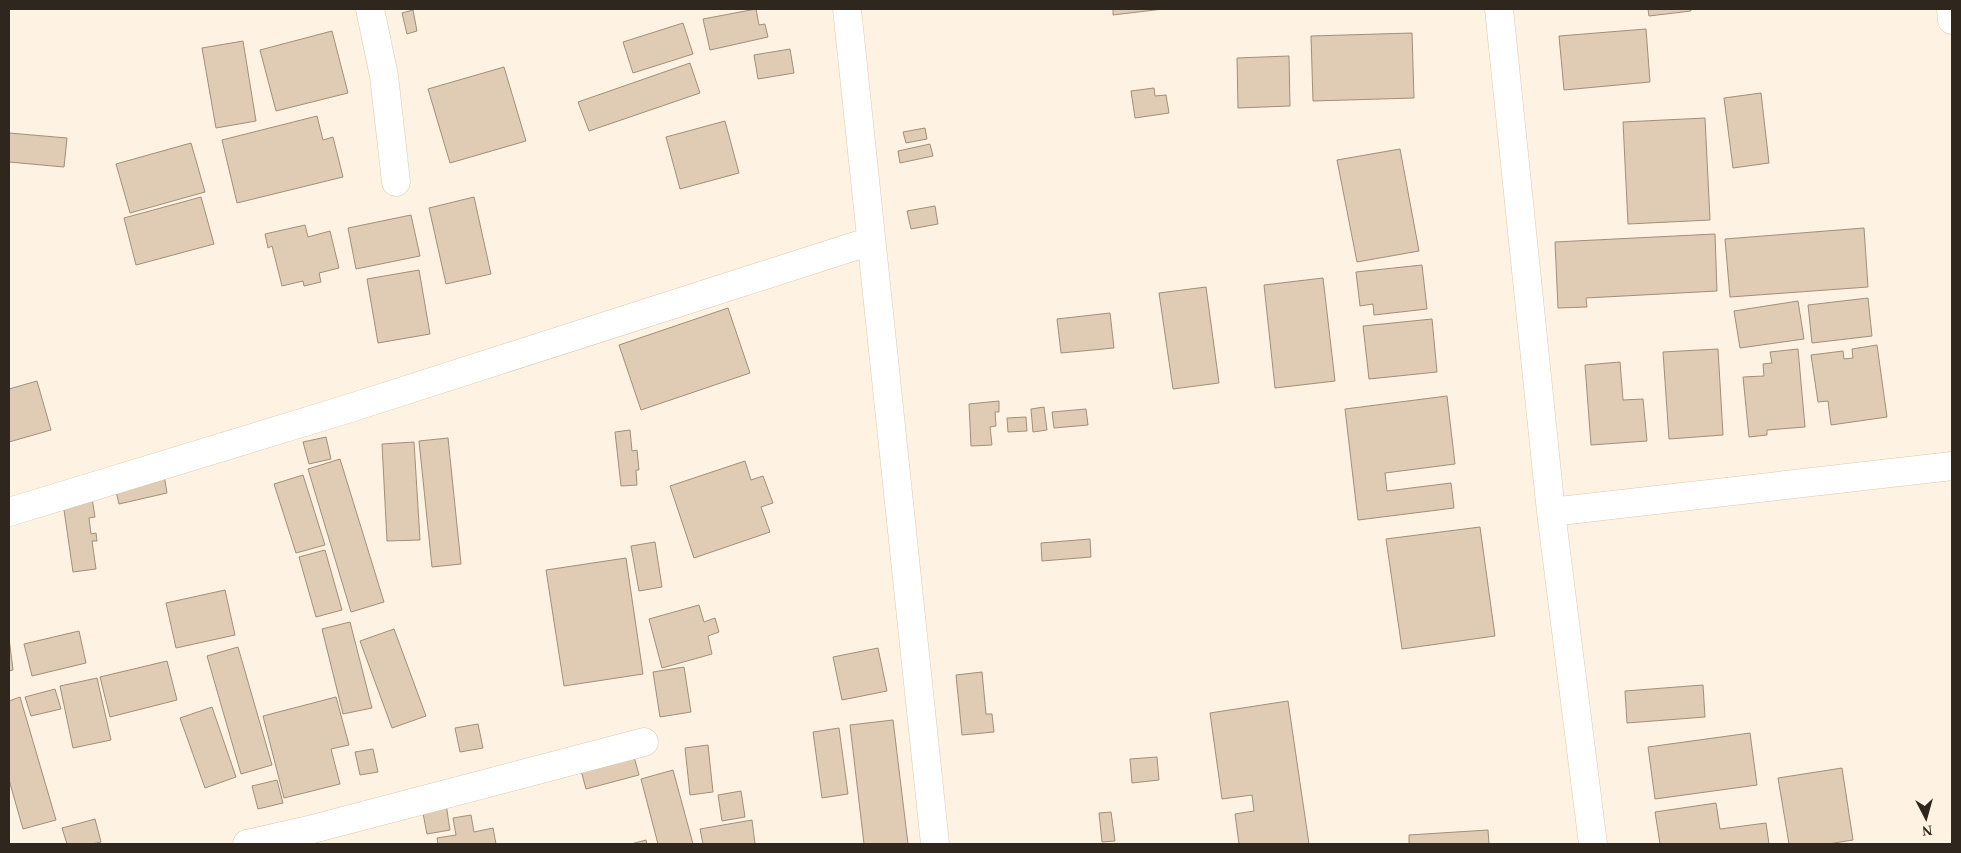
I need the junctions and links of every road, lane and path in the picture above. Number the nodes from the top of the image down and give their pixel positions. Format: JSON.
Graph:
{"nodes":[{"id":1,"x":370,"y":9,"type":"edge"},
{"id":2,"x":847,"y":9,"type":"edge"},
{"id":3,"x":1499,"y":9,"type":"edge"},
{"id":4,"x":1951,"y":9,"type":"edge"},
{"id":5,"x":1952,"y":20,"type":"edge"},
{"id":6,"x":396,"y":182,"type":"dead end"},
{"id":7,"x":871,"y":241,"type":"junction"},
{"id":8,"x":1952,"y":466,"type":"edge"},
{"id":9,"x":9,"y":512,"type":"edge"},
{"id":10,"x":1551,"y":512,"type":"junction"},
{"id":11,"x":644,"y":742,"type":"dead end"},
{"id":12,"x":307,"y":838,"type":"edge"},
{"id":13,"x":247,"y":844,"type":"edge"},
{"id":14,"x":935,"y":844,"type":"edge"},
{"id":15,"x":1593,"y":844,"type":"edge"}],
"edges":[{"from":1,"to":6,"type":"street"},
{"from":2,"to":7,"type":"street"},
{"from":3,"to":10,"type":"street"},
{"from":4,"to":5,"type":"street"},
{"from":7,"to":9,"type":"street"},
{"from":7,"to":14,"type":"street"},
{"from":8,"to":10,"type":"street"},
{"from":10,"to":15,"type":"street"},
{"from":11,"to":12,"type":"street"},
{"from":12,"to":13,"type":"street"}]}
